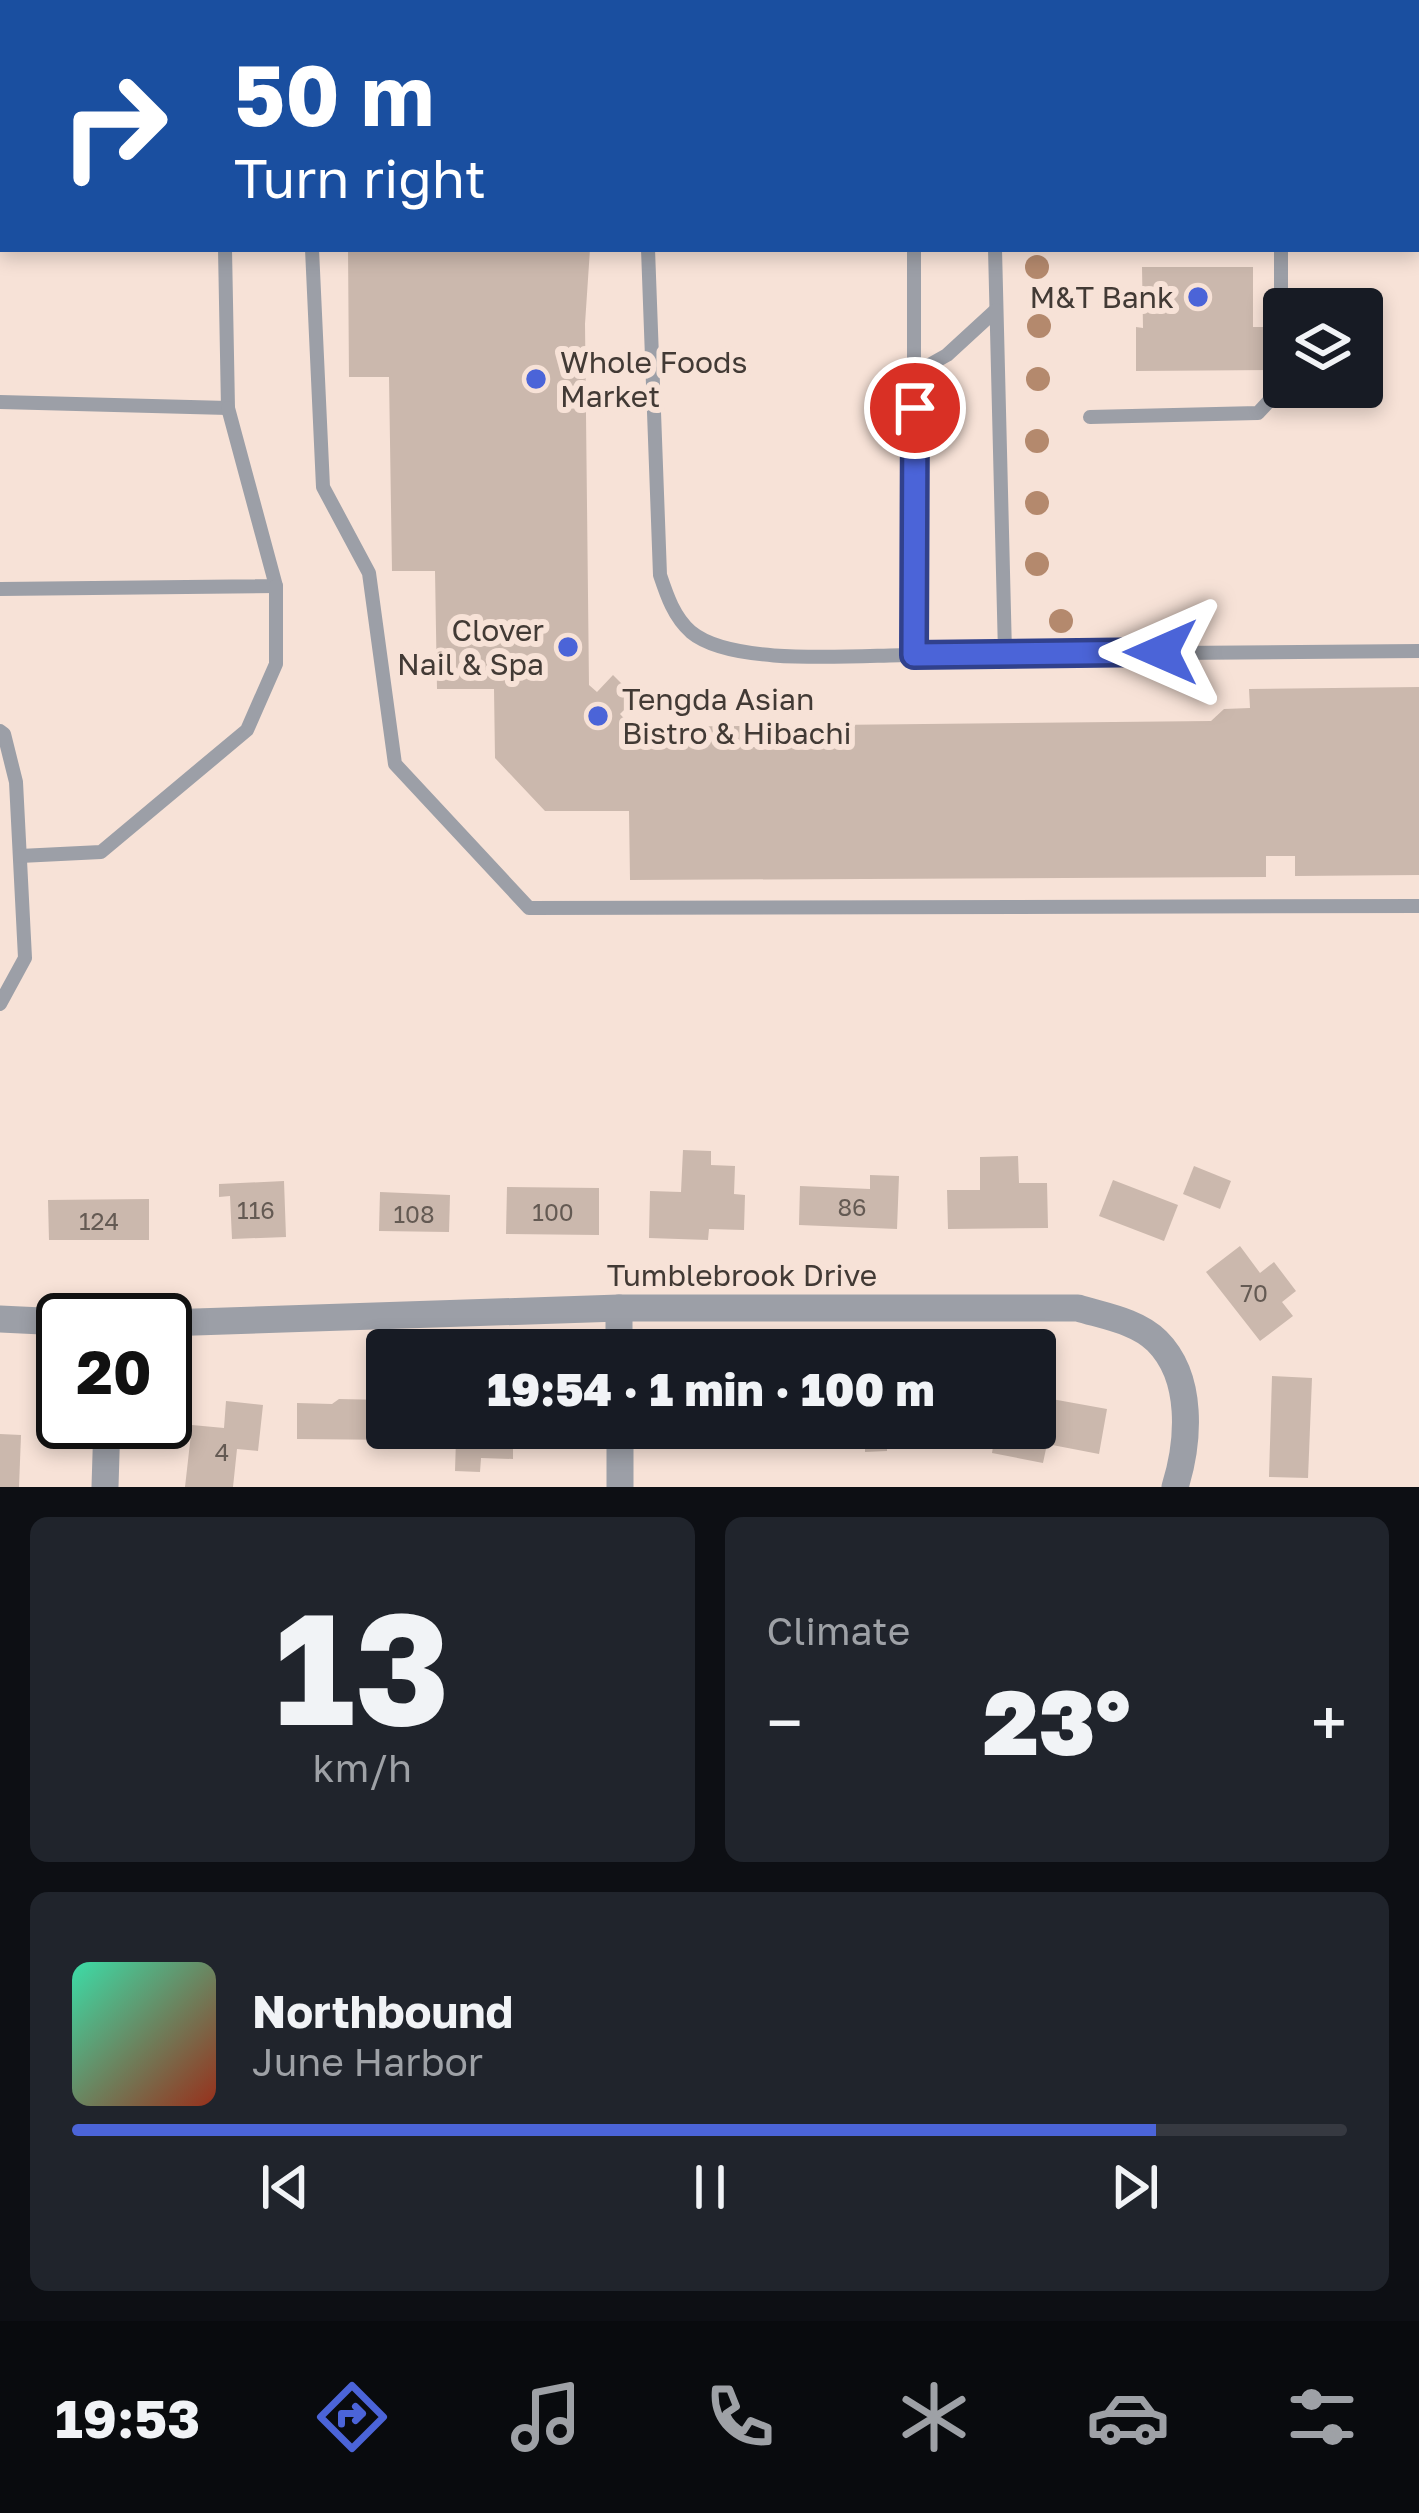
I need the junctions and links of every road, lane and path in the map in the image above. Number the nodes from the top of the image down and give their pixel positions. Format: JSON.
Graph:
{"nodes":[{"id":1,"x":226,"y":252,"type":"edge"},
{"id":2,"x":312,"y":252,"type":"edge"},
{"id":3,"x":648,"y":252,"type":"edge"},
{"id":4,"x":914,"y":252,"type":"edge"},
{"id":5,"x":995,"y":252,"type":"edge"},
{"id":6,"x":1281,"y":252,"type":"edge"},
{"id":7,"x":1281,"y":288,"type":"edge"},
{"id":8,"x":996,"y":310,"type":"junction"},
{"id":9,"x":915,"y":373,"type":"junction"},
{"id":10,"x":0,"y":403,"type":"edge"},
{"id":11,"x":228,"y":408,"type":"junction"},
{"id":12,"x":1263,"y":408,"type":"edge"},
{"id":13,"x":1090,"y":418,"type":"dead end"},
{"id":14,"x":276,"y":586,"type":"junction"},
{"id":15,"x":0,"y":589,"type":"edge"},
{"id":16,"x":1419,"y":651,"type":"edge"},
{"id":17,"x":1005,"y":653,"type":"junction"},
{"id":18,"x":914,"y":655,"type":"junction"},
{"id":19,"x":0,"y":731,"type":"edge"},
{"id":20,"x":20,"y":856,"type":"junction"},
{"id":21,"x":1419,"y":906,"type":"edge"},
{"id":22,"x":0,"y":1004,"type":"edge"},
{"id":23,"x":619,"y":1308,"type":"junction"},
{"id":24,"x":0,"y":1318,"type":"edge"},
{"id":25,"x":36,"y":1320,"type":"edge"},
{"id":26,"x":192,"y":1322,"type":"edge"},
{"id":27,"x":619,"y":1329,"type":"edge"},
{"id":28,"x":106,"y":1449,"type":"edge"},
{"id":29,"x":620,"y":1449,"type":"edge"},
{"id":30,"x":105,"y":1487,"type":"edge"},
{"id":31,"x":620,"y":1487,"type":"edge"},
{"id":32,"x":1174,"y":1487,"type":"edge"}],
"edges":[{"from":1,"to":11,"type":"lane"},
{"from":2,"to":21,"type":"lane"},
{"from":3,"to":18,"type":"lane"},
{"from":4,"to":9,"type":"lane"},
{"from":5,"to":8,"type":"lane"},
{"from":6,"to":7,"type":"lane"},
{"from":8,"to":9,"type":"lane"},
{"from":8,"to":17,"type":"lane"},
{"from":9,"to":18,"type":"lane"},
{"from":10,"to":11,"type":"lane"},
{"from":11,"to":14,"type":"lane"},
{"from":12,"to":13,"type":"lane"},
{"from":14,"to":15,"type":"lane"},
{"from":14,"to":20,"type":"lane"},
{"from":16,"to":17,"type":"lane"},
{"from":17,"to":18,"type":"lane"},
{"from":19,"to":20,"type":"lane"},
{"from":20,"to":22,"type":"lane"},
{"from":23,"to":26,"type":"street","name":"Tumblebrook Drive"},
{"from":23,"to":27,"type":"street"},
{"from":23,"to":32,"type":"street","name":"Tumblebrook Drive"},
{"from":24,"to":25,"type":"street"},
{"from":28,"to":30,"type":"street"},
{"from":29,"to":31,"type":"street"}]}
